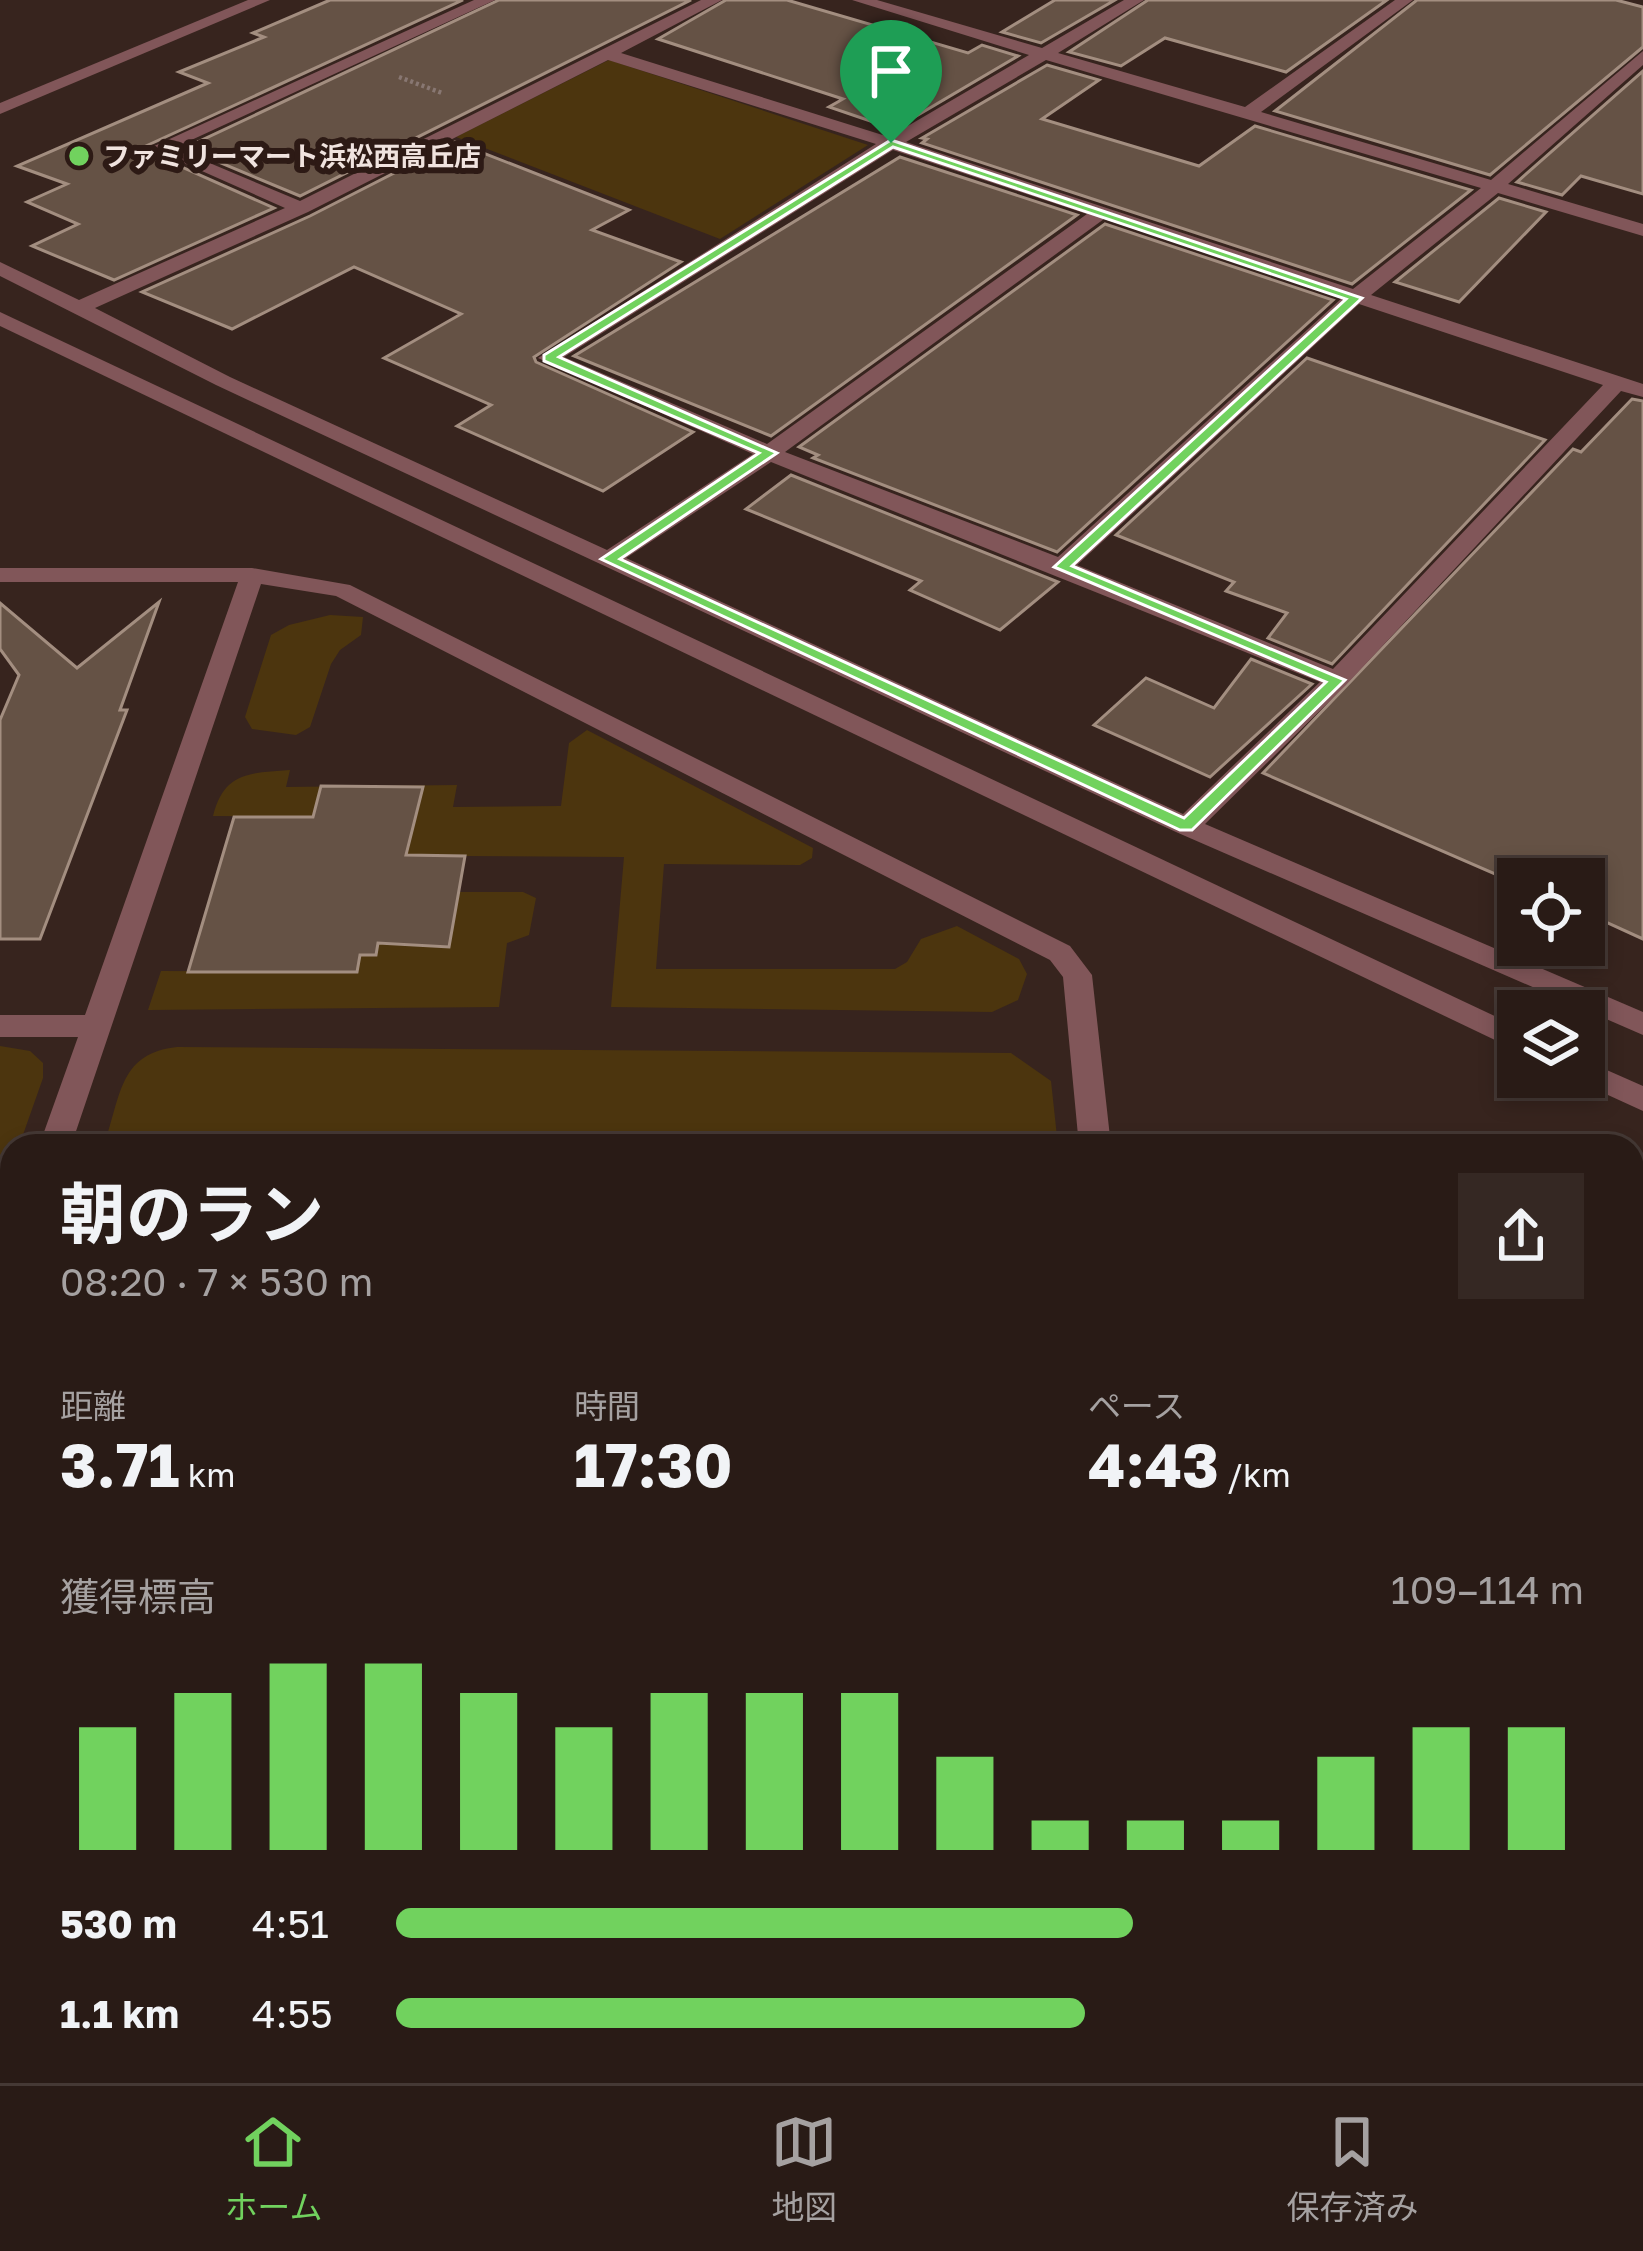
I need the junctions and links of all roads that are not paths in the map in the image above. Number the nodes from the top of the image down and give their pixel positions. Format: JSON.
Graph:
{"nodes":[{"id":1,"x":262,"y":0,"type":"edge"},
{"id":2,"x":487,"y":0,"type":"edge"},
{"id":3,"x":714,"y":0,"type":"edge"},
{"id":4,"x":860,"y":0,"type":"edge"},
{"id":5,"x":1136,"y":0,"type":"edge"},
{"id":6,"x":1406,"y":0,"type":"edge"},
{"id":7,"x":1046,"y":54,"type":"junction"},
{"id":8,"x":609,"y":55,"type":"junction"},
{"id":9,"x":1643,"y":56,"type":"edge"},
{"id":10,"x":1613,"y":84,"type":"junction"},
{"id":11,"x":1643,"y":92,"type":"edge"},
{"id":12,"x":0,"y":109,"type":"edge"},
{"id":13,"x":1250,"y":112,"type":"junction"},
{"id":14,"x":891,"y":143,"type":"junction"},
{"id":15,"x":1494,"y":187,"type":"junction"},
{"id":16,"x":301,"y":208,"type":"junction"},
{"id":17,"x":1099,"y":214,"type":"junction"},
{"id":18,"x":1643,"y":230,"type":"edge"},
{"id":19,"x":0,"y":268,"type":"edge"},
{"id":20,"x":1355,"y":298,"type":"junction"},
{"id":21,"x":81,"y":307,"type":"junction"},
{"id":22,"x":0,"y":318,"type":"edge"},
{"id":23,"x":1617,"y":383,"type":"junction"},
{"id":24,"x":1643,"y":391,"type":"edge"},
{"id":25,"x":770,"y":453,"type":"junction"},
{"id":26,"x":609,"y":559,"type":"junction"},
{"id":27,"x":1061,"y":567,"type":"junction"},
{"id":28,"x":0,"y":574,"type":"edge"},
{"id":29,"x":251,"y":574,"type":"junction"},
{"id":30,"x":1337,"y":680,"type":"junction"},
{"id":31,"x":1186,"y":826,"type":"junction"},
{"id":32,"x":1643,"y":1024,"type":"edge"},
{"id":33,"x":0,"y":1026,"type":"edge"},
{"id":34,"x":96,"y":1027,"type":"junction"},
{"id":35,"x":1497,"y":1030,"type":"edge"},
{"id":36,"x":1605,"y":1081,"type":"edge"},
{"id":37,"x":1643,"y":1099,"type":"edge"},
{"id":38,"x":59,"y":1134,"type":"edge"},
{"id":39,"x":1094,"y":1134,"type":"edge"}],
"edges":[{"from":1,"to":12,"type":"street"},
{"from":2,"to":16,"type":"street"},
{"from":3,"to":8,"type":"street"},
{"from":4,"to":7,"type":"street"},
{"from":5,"to":7,"type":"street"},
{"from":6,"to":13,"type":"street"},
{"from":7,"to":13,"type":"street"},
{"from":7,"to":14,"type":"street"},
{"from":8,"to":14,"type":"street"},
{"from":8,"to":16,"type":"street"},
{"from":9,"to":10,"type":"street"},
{"from":10,"to":11,"type":"street"},
{"from":10,"to":15,"type":"street"},
{"from":13,"to":15,"type":"street"},
{"from":14,"to":17,"type":"street"},
{"from":14,"to":25,"type":"street"},
{"from":15,"to":18,"type":"street"},
{"from":15,"to":20,"type":"street"},
{"from":16,"to":21,"type":"street"},
{"from":17,"to":20,"type":"street"},
{"from":17,"to":25,"type":"street"},
{"from":19,"to":21,"type":"street"},
{"from":20,"to":23,"type":"street"},
{"from":20,"to":27,"type":"street"},
{"from":21,"to":26,"type":"street"},
{"from":22,"to":35,"type":"street"},
{"from":23,"to":24,"type":"street"},
{"from":23,"to":30,"type":"street"},
{"from":25,"to":26,"type":"street"},
{"from":25,"to":27,"type":"street"},
{"from":26,"to":31,"type":"street"},
{"from":27,"to":30,"type":"street"},
{"from":28,"to":29,"type":"street"},
{"from":29,"to":34,"type":"street"},
{"from":29,"to":39,"type":"street"},
{"from":30,"to":31,"type":"street"},
{"from":31,"to":32,"type":"street"},
{"from":33,"to":34,"type":"street"},
{"from":34,"to":38,"type":"street"},
{"from":36,"to":37,"type":"street"}]}
